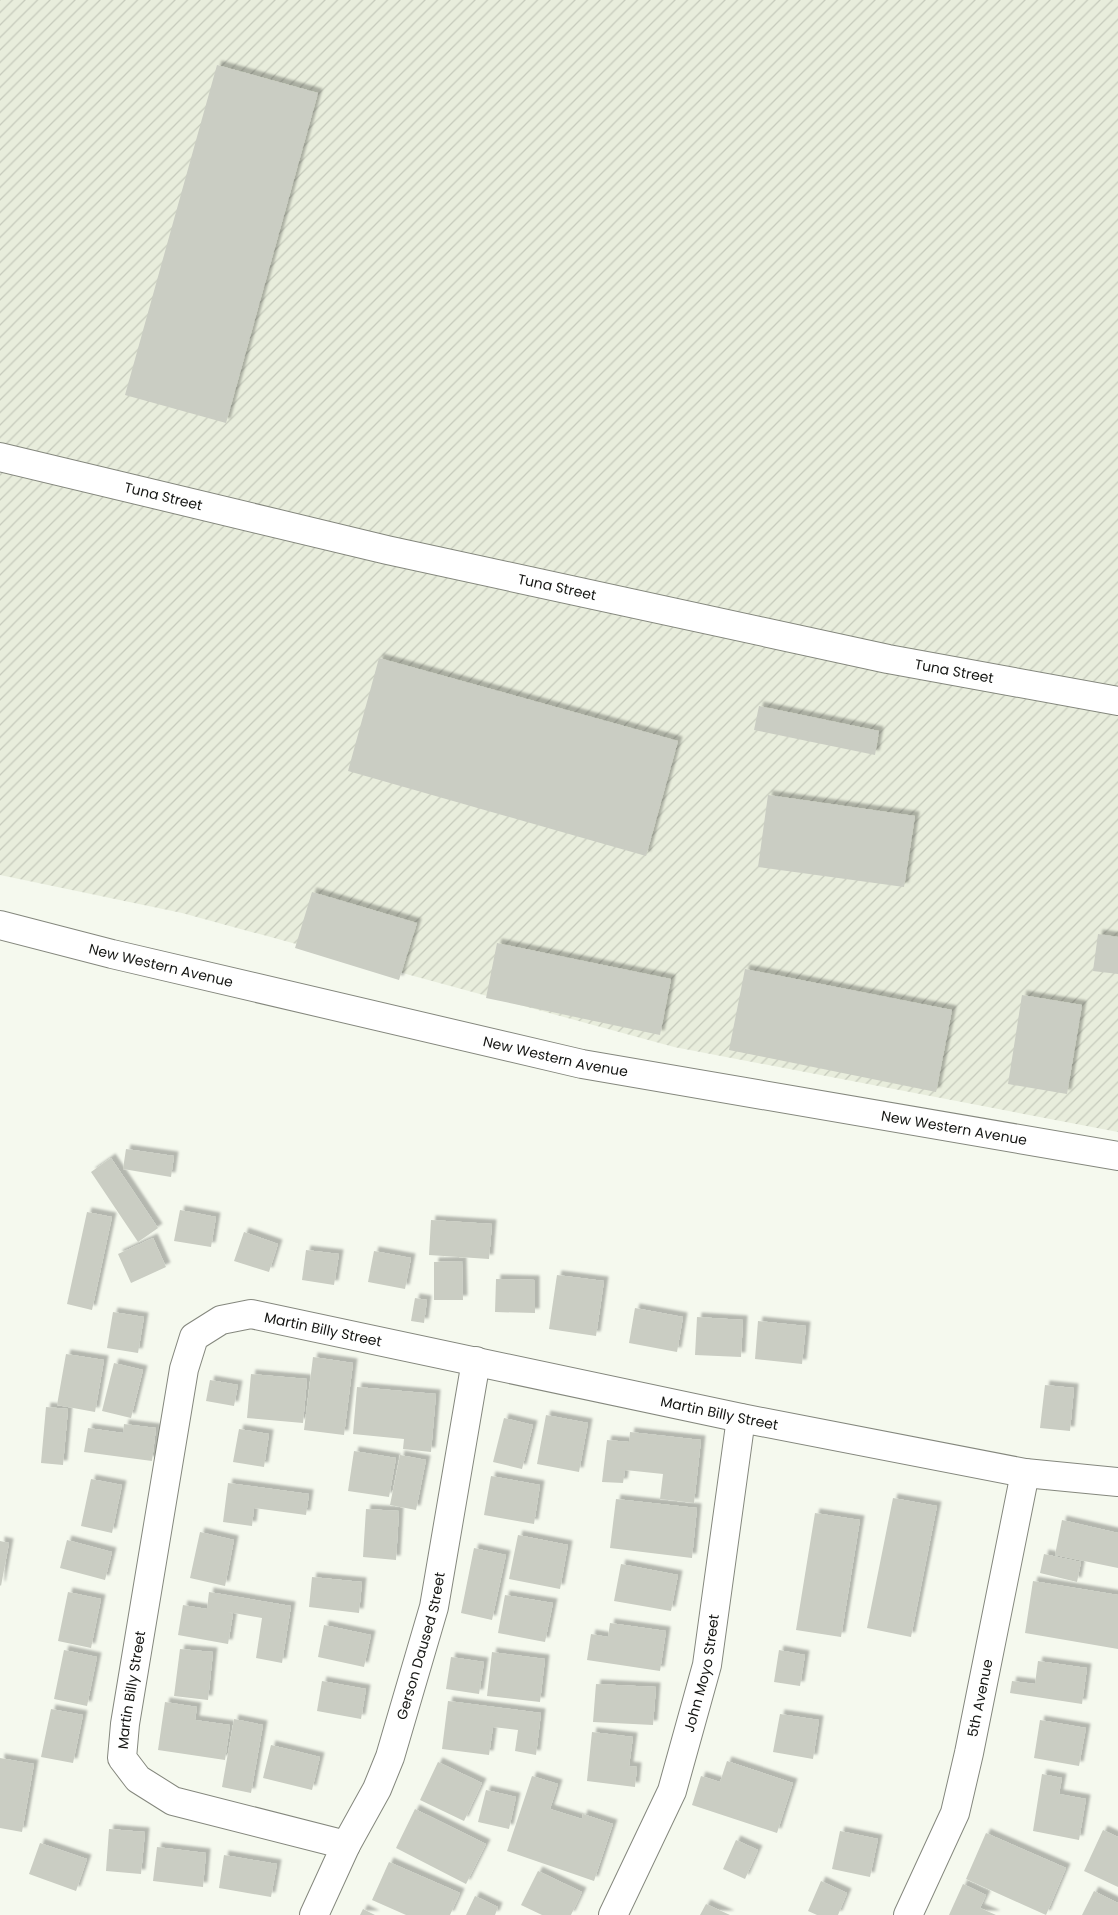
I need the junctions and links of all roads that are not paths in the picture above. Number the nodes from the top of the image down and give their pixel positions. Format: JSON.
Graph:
{"nodes":[{"id":1,"x":0,"y":457,"type":"edge"},
{"id":2,"x":1118,"y":701,"type":"edge"},
{"id":3,"x":0,"y":925,"type":"edge"},
{"id":4,"x":1118,"y":1156,"type":"edge"},
{"id":5,"x":476,"y":1361,"type":"junction"},
{"id":6,"x":741,"y":1418,"type":"junction"},
{"id":7,"x":1025,"y":1473,"type":"junction"},
{"id":8,"x":1118,"y":1482,"type":"edge"},
{"id":9,"x":346,"y":1845,"type":"junction"},
{"id":10,"x":314,"y":1915,"type":"edge"},
{"id":11,"x":613,"y":1915,"type":"edge"},
{"id":12,"x":908,"y":1915,"type":"edge"}],
"edges":[{"from":1,"to":2,"type":"street","name":"Tuna Street"},
{"from":3,"to":4,"type":"street","name":"New Western Avenue"},
{"from":5,"to":6,"type":"street","name":"Martin Billy Street"},
{"from":5,"to":9,"type":"street","name":"Gerson Daused Street"},
{"from":5,"to":9,"type":"street","name":"Martin Billy Street"},
{"from":6,"to":7,"type":"street","name":"Martin Billy Street"},
{"from":6,"to":11,"type":"street","name":"John Moyo Street"},
{"from":7,"to":8,"type":"street","name":"Martin Billy Street"},
{"from":7,"to":12,"type":"street","name":"5th Avenue"},
{"from":9,"to":10,"type":"street","name":"Gerson Daused Street"}]}
